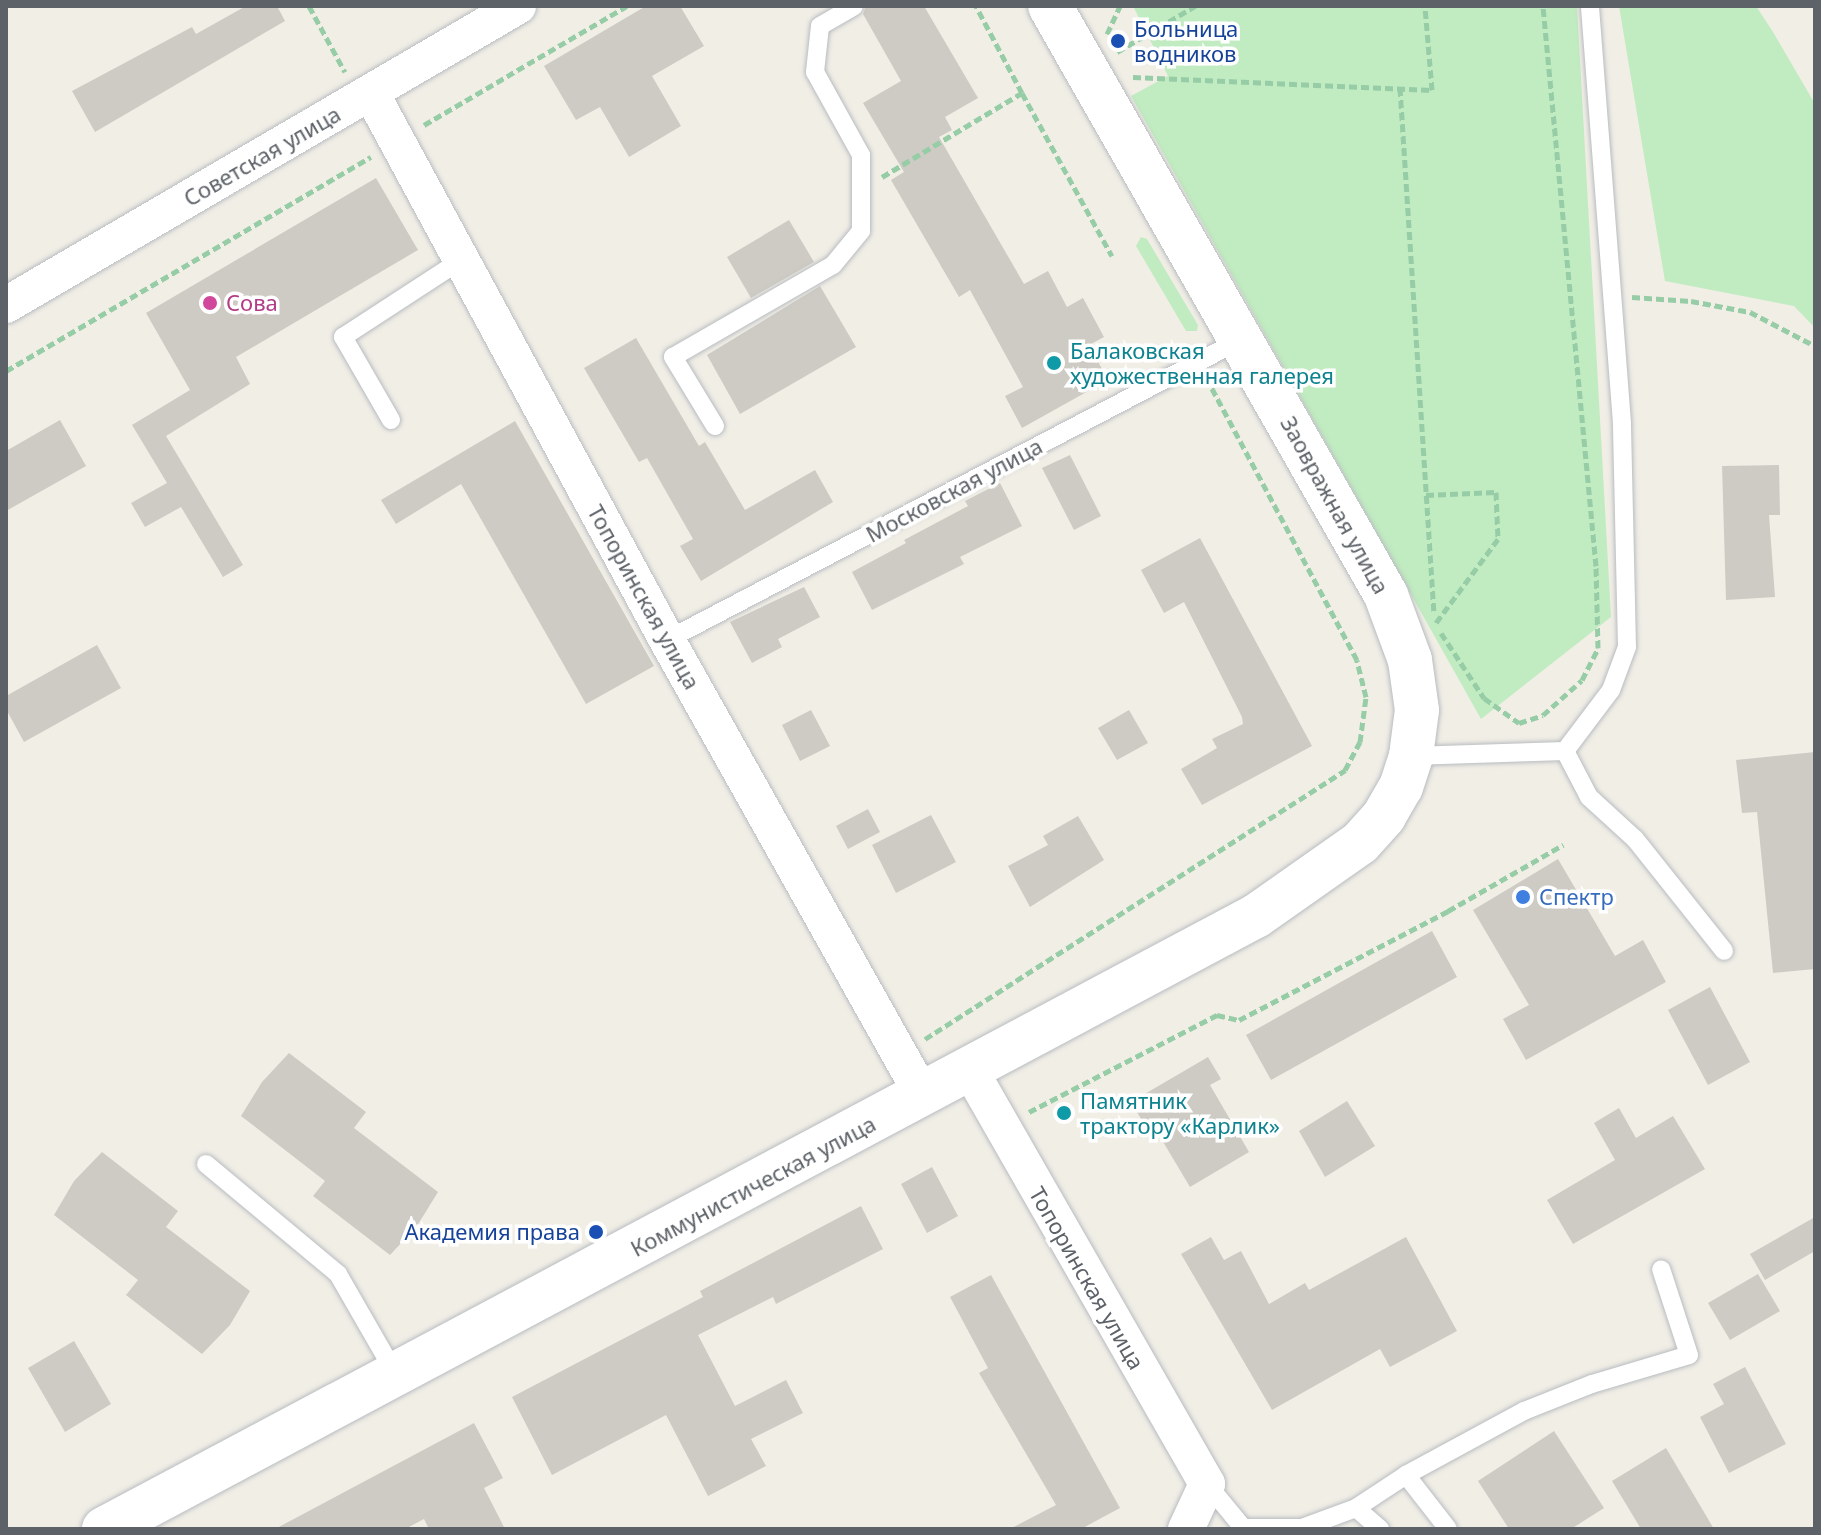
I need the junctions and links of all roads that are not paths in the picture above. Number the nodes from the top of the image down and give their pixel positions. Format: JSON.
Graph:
{"nodes":[{"id":1,"x":518,"y":6,"type":"edge"},
{"id":2,"x":854,"y":6,"type":"edge"},
{"id":3,"x":1050,"y":6,"type":"edge"},
{"id":4,"x":1590,"y":6,"type":"edge"},
{"id":5,"x":365,"y":96,"type":"junction"},
{"id":6,"x":461,"y":260,"type":"junction"},
{"id":7,"x":6,"y":305,"type":"edge"},
{"id":8,"x":1242,"y":339,"type":"junction"},
{"id":9,"x":391,"y":420,"type":"dead end"},
{"id":10,"x":715,"y":426,"type":"dead end"},
{"id":11,"x":667,"y":640,"type":"junction"},
{"id":12,"x":1565,"y":751,"type":"junction"},
{"id":13,"x":1411,"y":756,"type":"junction"},
{"id":14,"x":1384,"y":816,"type":"joint"},
{"id":15,"x":1724,"y":951,"type":"dead end"},
{"id":16,"x":970,"y":1070,"type":"junction"},
{"id":17,"x":923,"y":1096,"type":"junction"},
{"id":18,"x":206,"y":1164,"type":"dead end"},
{"id":19,"x":1661,"y":1269,"type":"dead end"},
{"id":20,"x":396,"y":1375,"type":"junction"},
{"id":21,"x":1406,"y":1475,"type":"junction"},
{"id":22,"x":1207,"y":1484,"type":"junction"},
{"id":23,"x":1356,"y":1508,"type":"junction"},
{"id":24,"x":1244,"y":1528,"type":"edge"},
{"id":25,"x":104,"y":1529,"type":"edge"},
{"id":26,"x":1186,"y":1529,"type":"edge"},
{"id":27,"x":1380,"y":1529,"type":"edge"},
{"id":28,"x":1448,"y":1529,"type":"edge"}],
"edges":[{"from":1,"to":5,"type":"street","name":"Советская улица"},
{"from":2,"to":10,"type":"lane"},
{"from":3,"to":8,"type":"main road","name":"Заовражная улица"},
{"from":4,"to":12,"type":"lane"},
{"from":5,"to":6,"type":"street","name":"Топоринская улица"},
{"from":5,"to":7,"type":"street","name":"Советская улица"},
{"from":6,"to":9,"type":"lane"},
{"from":6,"to":11,"type":"street","name":"Топоринская улица"},
{"from":8,"to":11,"type":"lane","name":"Московская улица"},
{"from":8,"to":13,"type":"main road","name":"Заовражная улица"},
{"from":11,"to":17,"type":"street","name":"Топоринская улица"},
{"from":12,"to":13,"type":"lane"},
{"from":12,"to":15,"type":"lane"},
{"from":13,"to":14,"type":"main road","name":"Заовражная улица"},
{"from":14,"to":16,"type":"main road","name":"Коммунистическая улица"},
{"from":16,"to":17,"type":"main road","name":"Коммунистическая улица"},
{"from":16,"to":22,"type":"street","name":"Топоринская улица"},
{"from":17,"to":20,"type":"main road","name":"Коммунистическая улица"},
{"from":18,"to":20,"type":"lane"},
{"from":19,"to":21,"type":"lane"},
{"from":20,"to":25,"type":"main road","name":"Коммунистическая улица"},
{"from":21,"to":23,"type":"lane"},
{"from":21,"to":28,"type":"lane"},
{"from":22,"to":24,"type":"lane"},
{"from":22,"to":26,"type":"street"},
{"from":23,"to":24,"type":"lane"},
{"from":23,"to":27,"type":"lane"}]}
